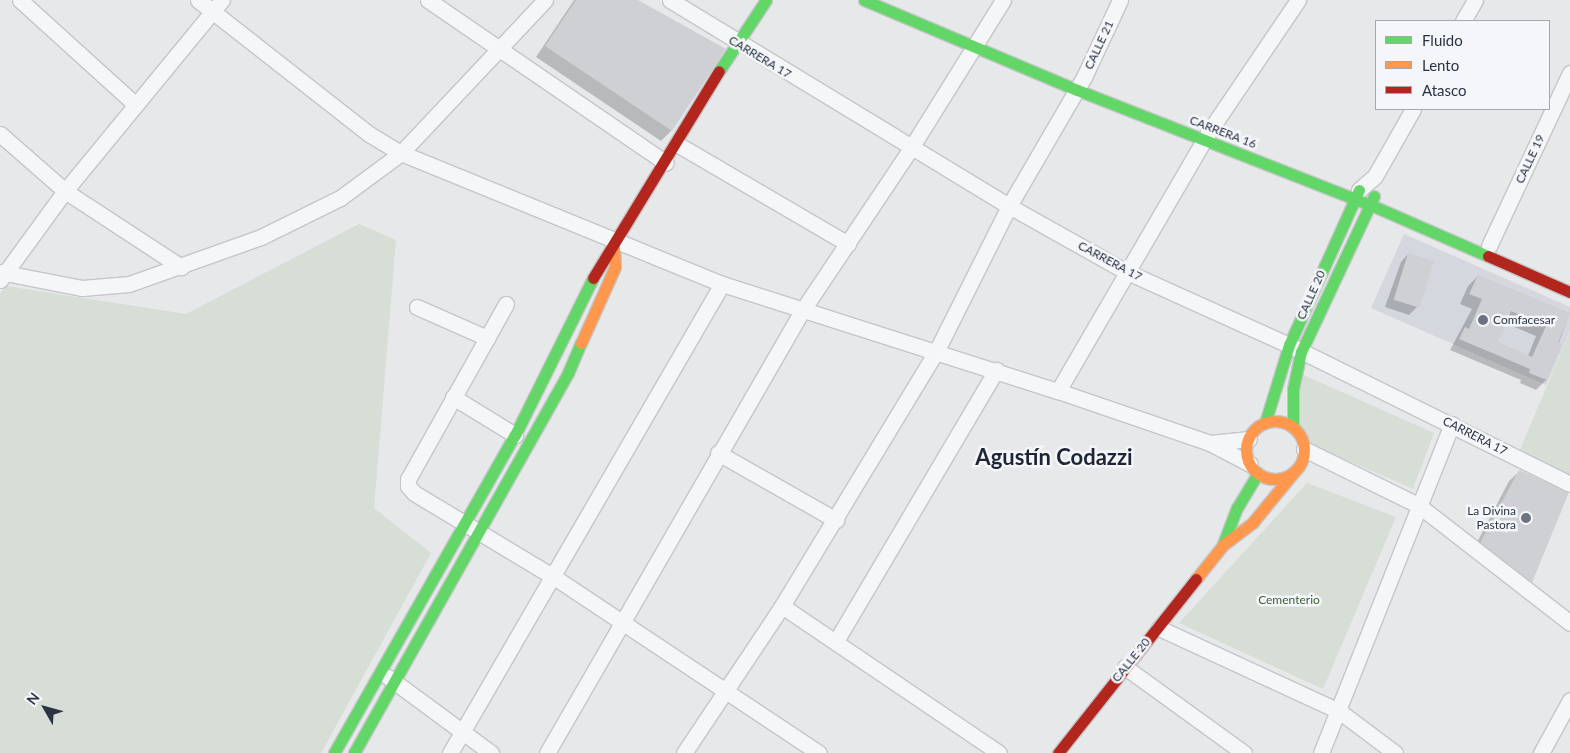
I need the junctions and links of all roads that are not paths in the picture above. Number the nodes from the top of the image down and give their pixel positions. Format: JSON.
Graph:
{"nodes":[{"id":1,"x":20,"y":0,"type":"edge"},
{"id":2,"x":198,"y":0,"type":"edge"},
{"id":3,"x":222,"y":0,"type":"edge"},
{"id":4,"x":428,"y":0,"type":"edge"},
{"id":5,"x":545,"y":0,"type":"edge"},
{"id":6,"x":670,"y":0,"type":"edge"},
{"id":7,"x":766,"y":0,"type":"edge"},
{"id":8,"x":864,"y":0,"type":"edge"},
{"id":9,"x":1002,"y":0,"type":"edge"},
{"id":10,"x":1120,"y":0,"type":"edge"},
{"id":11,"x":1298,"y":0,"type":"edge"},
{"id":12,"x":1475,"y":0,"type":"edge"},
{"id":13,"x":212,"y":12,"type":"junction"},
{"id":14,"x":1464,"y":20,"type":"edge"},
{"id":15,"x":979,"y":38,"type":"junction"},
{"id":16,"x":736,"y":43,"type":"junction"},
{"id":17,"x":499,"y":48,"type":"junction"},
{"id":18,"x":1570,"y":73,"type":"edge"},
{"id":19,"x":1082,"y":80,"type":"junction"},
{"id":20,"x":136,"y":105,"type":"junction"},
{"id":21,"x":1412,"y":110,"type":"edge"},
{"id":22,"x":1165,"y":111,"type":"dead end"},
{"id":23,"x":0,"y":134,"type":"edge"},
{"id":24,"x":1208,"y":135,"type":"junction"},
{"id":25,"x":677,"y":144,"type":"junction"},
{"id":26,"x":911,"y":148,"type":"junction"},
{"id":27,"x":401,"y":153,"type":"junction"},
{"id":28,"x":666,"y":163,"type":"junction"},
{"id":29,"x":1375,"y":176,"type":"junction"},
{"id":30,"x":65,"y":191,"type":"junction"},
{"id":31,"x":1357,"y":194,"type":"junction"},
{"id":32,"x":1373,"y":201,"type":"junction"},
{"id":33,"x":1009,"y":206,"type":"junction"},
{"id":34,"x":616,"y":244,"type":"junction"},
{"id":35,"x":848,"y":244,"type":"junction"},
{"id":36,"x":1489,"y":246,"type":"junction"},
{"id":37,"x":181,"y":267,"type":"junction"},
{"id":38,"x":1125,"y":271,"type":"junction"},
{"id":39,"x":1,"y":276,"type":"edge"},
{"id":40,"x":1570,"y":280,"type":"edge"},
{"id":41,"x":722,"y":284,"type":"junction"},
{"id":42,"x":1570,"y":292,"type":"edge"},
{"id":43,"x":506,"y":304,"type":"dead end"},
{"id":44,"x":417,"y":307,"type":"dead end"},
{"id":45,"x":802,"y":311,"type":"junction"},
{"id":46,"x":487,"y":338,"type":"junction"},
{"id":47,"x":1295,"y":349,"type":"junction"},
{"id":48,"x":936,"y":350,"type":"junction"},
{"id":49,"x":996,"y":370,"type":"junction"},
{"id":50,"x":1058,"y":391,"type":"junction"},
{"id":51,"x":453,"y":397,"type":"junction"},
{"id":52,"x":1265,"y":424,"type":"junction"},
{"id":53,"x":1452,"y":424,"type":"junction"},
{"id":54,"x":1293,"y":427,"type":"junction"},
{"id":55,"x":515,"y":435,"type":"junction"},
{"id":56,"x":1249,"y":439,"type":"junction"},
{"id":57,"x":1210,"y":443,"type":"junction"},
{"id":58,"x":1304,"y":449,"type":"junction"},
{"id":59,"x":718,"y":453,"type":"junction"},
{"id":60,"x":1254,"y":469,"type":"junction"},
{"id":61,"x":1294,"y":472,"type":"junction"},
{"id":62,"x":1570,"y":484,"type":"edge"},
{"id":63,"x":1418,"y":506,"type":"junction"},
{"id":64,"x":836,"y":520,"type":"junction"},
{"id":65,"x":465,"y":523,"type":"junction"},
{"id":66,"x":482,"y":531,"type":"junction"},
{"id":67,"x":1223,"y":545,"type":"junction"},
{"id":68,"x":554,"y":577,"type":"junction"},
{"id":69,"x":782,"y":606,"type":"junction"},
{"id":70,"x":620,"y":622,"type":"junction"},
{"id":71,"x":1570,"y":623,"type":"edge"},
{"id":72,"x":1159,"y":628,"type":"junction"},
{"id":73,"x":836,"y":641,"type":"junction"},
{"id":74,"x":1125,"y":667,"type":"junction"},
{"id":75,"x":380,"y":672,"type":"junction"},
{"id":76,"x":394,"y":680,"type":"junction"},
{"id":77,"x":725,"y":691,"type":"junction"},
{"id":78,"x":1570,"y":700,"type":"edge"},
{"id":79,"x":1339,"y":711,"type":"junction"},
{"id":80,"x":462,"y":732,"type":"junction"},
{"id":81,"x":334,"y":753,"type":"edge"},
{"id":82,"x":354,"y":753,"type":"edge"},
{"id":83,"x":450,"y":753,"type":"edge"},
{"id":84,"x":491,"y":753,"type":"edge"},
{"id":85,"x":547,"y":753,"type":"edge"},
{"id":86,"x":684,"y":753,"type":"edge"},
{"id":87,"x":819,"y":753,"type":"edge"},
{"id":88,"x":1000,"y":753,"type":"edge"},
{"id":89,"x":1058,"y":753,"type":"edge"},
{"id":90,"x":1244,"y":753,"type":"edge"},
{"id":91,"x":1322,"y":753,"type":"edge"},
{"id":92,"x":1395,"y":753,"type":"edge"},
{"id":93,"x":1541,"y":753,"type":"edge"}],
"edges":[{"from":1,"to":20,"type":"street"},
{"from":2,"to":13,"type":"street"},
{"from":3,"to":13,"type":"street"},
{"from":4,"to":17,"type":"street"},
{"from":5,"to":17,"type":"street"},
{"from":6,"to":16,"type":"street","name":"CARRERA 17"},
{"from":7,"to":16,"type":"street"},
{"from":8,"to":15,"type":"street","name":"CARRERA 16"},
{"from":9,"to":15,"type":"street"},
{"from":10,"to":19,"type":"street","name":"CALLE 21"},
{"from":11,"to":24,"type":"street"},
{"from":12,"to":14,"type":"street"},
{"from":13,"to":20,"type":"street"},
{"from":13,"to":27,"type":"street"},
{"from":15,"to":19,"type":"street","name":"CARRERA 16"},
{"from":15,"to":26,"type":"street"},
{"from":16,"to":25,"type":"street"},
{"from":16,"to":26,"type":"street","name":"CARRERA 17"},
{"from":17,"to":27,"type":"street"},
{"from":17,"to":28,"type":"street"},
{"from":18,"to":36,"type":"street","name":"CALLE 19"},
{"from":19,"to":24,"type":"street","name":"CARRERA 16"},
{"from":19,"to":33,"type":"street","name":"CALLE 21"},
{"from":20,"to":30,"type":"street"},
{"from":21,"to":29,"type":"street","name":"CALLE 20"},
{"from":22,"to":24,"type":"street","name":"CARRERA 16"},
{"from":23,"to":30,"type":"street"},
{"from":24,"to":31,"type":"street","name":"CARRERA 16"},
{"from":24,"to":38,"type":"street"},
{"from":25,"to":28,"type":"street"},
{"from":25,"to":35,"type":"street"},
{"from":26,"to":33,"type":"street","name":"CARRERA 17"},
{"from":26,"to":35,"type":"street"},
{"from":27,"to":34,"type":"street"},
{"from":27,"to":37,"type":"street"},
{"from":28,"to":34,"type":"street"},
{"from":29,"to":31,"type":"street","name":"CALLE 20"},
{"from":29,"to":32,"type":"street","name":"CALLE 20"},
{"from":30,"to":37,"type":"street"},
{"from":30,"to":39,"type":"street"},
{"from":31,"to":32,"type":"street","name":"CARRERA 16"},
{"from":31,"to":47,"type":"street","name":"CALLE 20"},
{"from":32,"to":36,"type":"street","name":"CARRERA 16"},
{"from":32,"to":42,"type":"street","name":"CARRERA 16"},
{"from":32,"to":47,"type":"street","name":"CALLE 20"},
{"from":33,"to":38,"type":"street","name":"CARRERA 17"},
{"from":33,"to":48,"type":"street","name":"CALLE 21"},
{"from":34,"to":41,"type":"street"},
{"from":34,"to":55,"type":"street"},
{"from":34,"to":66,"type":"street"},
{"from":35,"to":45,"type":"street"},
{"from":36,"to":40,"type":"street","name":"CARRERA 16"},
{"from":37,"to":39,"type":"street"},
{"from":38,"to":47,"type":"street","name":"CARRERA 17"},
{"from":38,"to":50,"type":"street"},
{"from":41,"to":45,"type":"street"},
{"from":41,"to":68,"type":"street"},
{"from":43,"to":46,"type":"street"},
{"from":44,"to":46,"type":"street"},
{"from":45,"to":48,"type":"street"},
{"from":45,"to":59,"type":"street"},
{"from":46,"to":51,"type":"street"},
{"from":47,"to":52,"type":"street","name":"CALLE 20"},
{"from":47,"to":53,"type":"street","name":"CARRERA 17"},
{"from":47,"to":54,"type":"street","name":"CALLE 20"},
{"from":48,"to":49,"type":"street"},
{"from":48,"to":64,"type":"street","name":"CALLE 21"},
{"from":49,"to":50,"type":"street"},
{"from":49,"to":73,"type":"street"},
{"from":50,"to":57,"type":"street"},
{"from":51,"to":55,"type":"street"},
{"from":51,"to":65,"type":"street"},
{"from":52,"to":54,"type":"street"},
{"from":52,"to":56,"type":"street"},
{"from":53,"to":62,"type":"street","name":"CARRERA 17"},
{"from":53,"to":63,"type":"street"},
{"from":54,"to":58,"type":"street"},
{"from":55,"to":65,"type":"street"},
{"from":56,"to":57,"type":"street"},
{"from":56,"to":60,"type":"street"},
{"from":57,"to":60,"type":"street"},
{"from":58,"to":61,"type":"street"},
{"from":58,"to":63,"type":"street"},
{"from":59,"to":64,"type":"street"},
{"from":59,"to":70,"type":"street"},
{"from":60,"to":61,"type":"street"},
{"from":60,"to":67,"type":"street","name":"CALLE 20"},
{"from":61,"to":67,"type":"street","name":"CALLE 20"},
{"from":63,"to":71,"type":"street"},
{"from":63,"to":79,"type":"street"},
{"from":64,"to":69,"type":"street","name":"CALLE 21"},
{"from":65,"to":66,"type":"street"},
{"from":65,"to":75,"type":"street"},
{"from":66,"to":68,"type":"street"},
{"from":66,"to":76,"type":"street"},
{"from":67,"to":72,"type":"street","name":"CALLE 20"},
{"from":68,"to":70,"type":"street"},
{"from":68,"to":80,"type":"street"},
{"from":69,"to":73,"type":"street"},
{"from":69,"to":77,"type":"street","name":"CALLE 21"},
{"from":70,"to":77,"type":"street"},
{"from":70,"to":85,"type":"street"},
{"from":72,"to":74,"type":"street","name":"CALLE 20"},
{"from":72,"to":79,"type":"street"},
{"from":73,"to":88,"type":"street"},
{"from":74,"to":89,"type":"street","name":"CALLE 20"},
{"from":74,"to":90,"type":"street"},
{"from":75,"to":76,"type":"street"},
{"from":75,"to":81,"type":"street"},
{"from":76,"to":80,"type":"street"},
{"from":76,"to":82,"type":"street"},
{"from":77,"to":86,"type":"street","name":"CALLE 21"},
{"from":77,"to":87,"type":"street"},
{"from":78,"to":93,"type":"street"},
{"from":79,"to":91,"type":"street"},
{"from":79,"to":92,"type":"street"},
{"from":80,"to":83,"type":"street"},
{"from":80,"to":84,"type":"street"}]}
